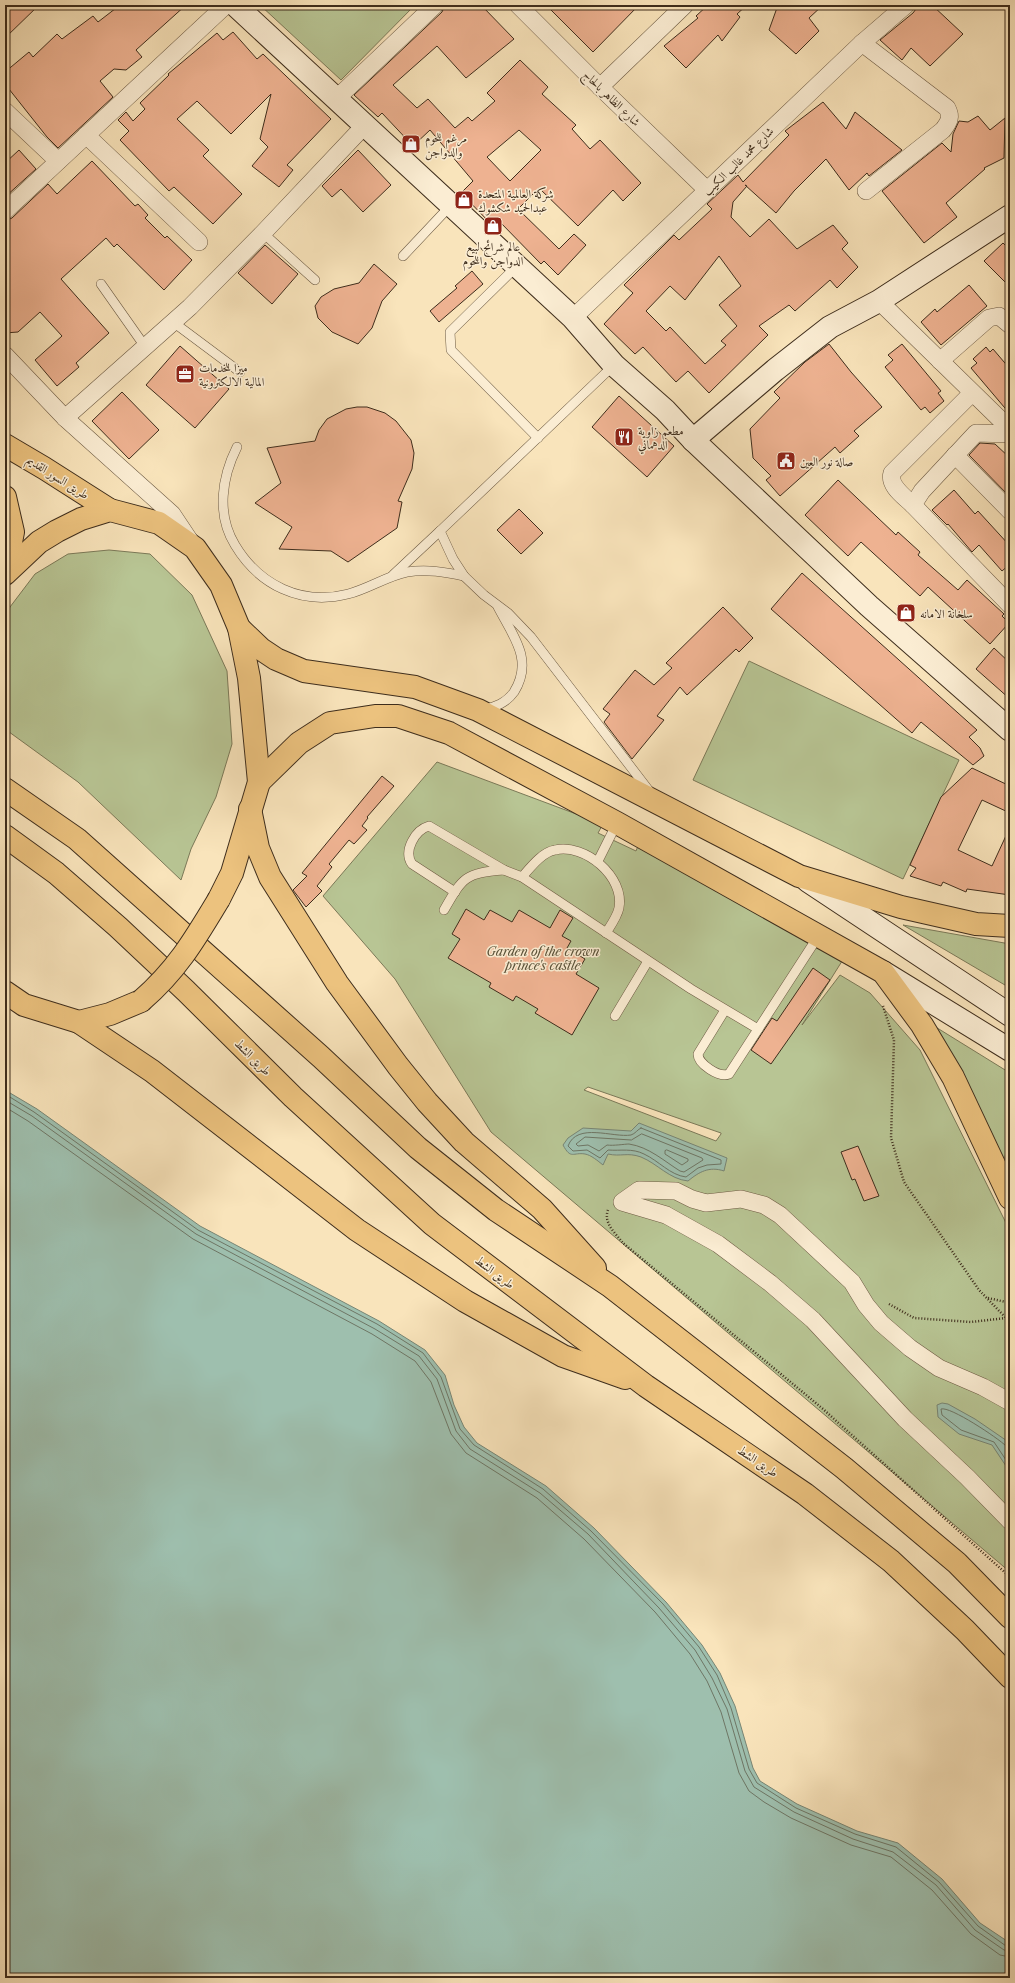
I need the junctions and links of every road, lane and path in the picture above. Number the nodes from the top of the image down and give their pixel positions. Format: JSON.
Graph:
{"nodes":[{"id":1,"x":226,"y":5,"type":"edge"},
{"id":2,"x":235,"y":5,"type":"edge"},
{"id":3,"x":435,"y":5,"type":"edge"},
{"id":4,"x":518,"y":5,"type":"edge"},
{"id":5,"x":685,"y":5,"type":"edge"},
{"id":6,"x":906,"y":5,"type":"edge"},
{"id":7,"x":862,"y":43,"type":"junction"},
{"id":8,"x":600,"y":87,"type":"junction"},
{"id":9,"x":336,"y":99,"type":"junction"},
{"id":10,"x":5,"y":110,"type":"edge"},
{"id":11,"x":365,"y":125,"type":"junction"},
{"id":12,"x":86,"y":136,"type":"junction"},
{"id":13,"x":58,"y":161,"type":"junction"},
{"id":14,"x":707,"y":190,"type":"junction"},
{"id":15,"x":866,"y":191,"type":"dead end"},
{"id":16,"x":451,"y":205,"type":"junction"},
{"id":17,"x":5,"y":211,"type":"edge"},
{"id":18,"x":1010,"y":216,"type":"edge"},
{"id":19,"x":263,"y":233,"type":"junction"},
{"id":20,"x":199,"y":242,"type":"dead end"},
{"id":21,"x":403,"y":256,"type":"dead end"},
{"id":22,"x":517,"y":266,"type":"junction"},
{"id":23,"x":316,"y":280,"type":"dead end"},
{"id":24,"x":101,"y":284,"type":"dead end"},
{"id":25,"x":879,"y":301,"type":"junction"},
{"id":26,"x":573,"y":318,"type":"junction"},
{"id":27,"x":173,"y":322,"type":"junction"},
{"id":28,"x":1010,"y":325,"type":"edge"},
{"id":29,"x":146,"y":348,"type":"junction"},
{"id":30,"x":5,"y":356,"type":"edge"},
{"id":31,"x":940,"y":361,"type":"junction"},
{"id":32,"x":614,"y":365,"type":"junction"},
{"id":33,"x":240,"y":372,"type":"dead end"},
{"id":34,"x":972,"y":393,"type":"junction"},
{"id":35,"x":65,"y":418,"type":"junction"},
{"id":36,"x":1010,"y":429,"type":"edge"},
{"id":37,"x":1010,"y":434,"type":"edge"},
{"id":38,"x":538,"y":438,"type":"junction"},
{"id":39,"x":693,"y":440,"type":"junction"},
{"id":40,"x":5,"y":445,"type":"edge"},
{"id":41,"x":237,"y":446,"type":"dead end"},
{"id":42,"x":955,"y":455,"type":"junction"},
{"id":43,"x":5,"y":497,"type":"edge"},
{"id":44,"x":913,"y":505,"type":"junction"},
{"id":45,"x":110,"y":510,"type":"junction"},
{"id":46,"x":1010,"y":511,"type":"edge"},
{"id":47,"x":440,"y":531,"type":"junction"},
{"id":48,"x":195,"y":548,"type":"junction"},
{"id":49,"x":5,"y":573,"type":"edge"},
{"id":50,"x":464,"y":576,"type":"junction"},
{"id":51,"x":388,"y":579,"type":"junction"},
{"id":52,"x":495,"y":603,"type":"junction"},
{"id":53,"x":1010,"y":605,"type":"edge"},
{"id":54,"x":239,"y":628,"type":"junction"},
{"id":55,"x":478,"y":710,"type":"junction"},
{"id":56,"x":1010,"y":730,"type":"edge"},
{"id":57,"x":259,"y":782,"type":"junction"},
{"id":58,"x":5,"y":789,"type":"edge"},
{"id":59,"x":657,"y":801,"type":"junction"},
{"id":60,"x":250,"y":809,"type":"junction"},
{"id":61,"x":617,"y":823,"type":"junction"},
{"id":62,"x":5,"y":836,"type":"edge"},
{"id":63,"x":598,"y":861,"type":"junction"},
{"id":64,"x":504,"y":870,"type":"junction"},
{"id":65,"x":799,"y":876,"type":"junction"},
{"id":66,"x":522,"y":878,"type":"junction"},
{"id":67,"x":455,"y":892,"type":"junction"},
{"id":68,"x":444,"y":910,"type":"dead end"},
{"id":69,"x":1010,"y":926,"type":"edge"},
{"id":70,"x":606,"y":933,"type":"junction"},
{"id":71,"x":819,"y":935,"type":"junction"},
{"id":72,"x":648,"y":961,"type":"junction"},
{"id":73,"x":883,"y":972,"type":"junction"},
{"id":74,"x":5,"y":992,"type":"edge"},
{"id":75,"x":881,"y":999,"type":"dead end"},
{"id":76,"x":725,"y":1010,"type":"junction"},
{"id":77,"x":615,"y":1016,"type":"dead end"},
{"id":78,"x":1010,"y":1016,"type":"edge"},
{"id":79,"x":79,"y":1022,"type":"junction"},
{"id":80,"x":758,"y":1029,"type":"junction"},
{"id":81,"x":1010,"y":1050,"type":"edge"},
{"id":82,"x":1010,"y":1198,"type":"edge"},
{"id":83,"x":622,"y":1202,"type":"junction"},
{"id":84,"x":610,"y":1286,"type":"junction"},
{"id":85,"x":987,"y":1298,"type":"junction"},
{"id":86,"x":884,"y":1302,"type":"dead end"},
{"id":87,"x":1010,"y":1303,"type":"edge"},
{"id":88,"x":1008,"y":1318,"type":"edge"},
{"id":89,"x":646,"y":1386,"type":"junction"},
{"id":90,"x":1010,"y":1402,"type":"edge"},
{"id":91,"x":1010,"y":1521,"type":"edge"},
{"id":92,"x":1010,"y":1577,"type":"edge"},
{"id":93,"x":1010,"y":1617,"type":"edge"},
{"id":94,"x":1010,"y":1677,"type":"edge"}],
"edges":[{"from":1,"to":12,"type":"street"},
{"from":2,"to":9,"type":"street"},
{"from":3,"to":9,"type":"street"},
{"from":4,"to":8,"type":"street","name":"شارع الظاهر بالحاج"},
{"from":5,"to":8,"type":"street"},
{"from":6,"to":7,"type":"street","name":"شارع محمد غالب الكيب"},
{"from":7,"to":14,"type":"street","name":"شارع محمد غالب الكيب"},
{"from":7,"to":15,"type":"street"},
{"from":8,"to":14,"type":"street","name":"شارع الظاهر بالحاج"},
{"from":9,"to":11,"type":"street"},
{"from":10,"to":13,"type":"street"},
{"from":11,"to":16,"type":"street"},
{"from":11,"to":19,"type":"street"},
{"from":12,"to":13,"type":"street"},
{"from":12,"to":20,"type":"street"},
{"from":13,"to":17,"type":"street"},
{"from":14,"to":26,"type":"street","name":"شارع محمد غالب الكيب"},
{"from":16,"to":21,"type":"lane"},
{"from":16,"to":22,"type":"street"},
{"from":18,"to":25,"type":"street"},
{"from":19,"to":23,"type":"lane"},
{"from":19,"to":27,"type":"street"},
{"from":22,"to":26,"type":"street"},
{"from":22,"to":38,"type":"lane"},
{"from":24,"to":29,"type":"lane"},
{"from":25,"to":31,"type":"street"},
{"from":25,"to":39,"type":"street"},
{"from":26,"to":32,"type":"street"},
{"from":27,"to":29,"type":"street"},
{"from":27,"to":33,"type":"lane"},
{"from":28,"to":31,"type":"street"},
{"from":29,"to":35,"type":"street"},
{"from":30,"to":35,"type":"street"},
{"from":31,"to":34,"type":"street"},
{"from":32,"to":38,"type":"lane"},
{"from":32,"to":39,"type":"street"},
{"from":34,"to":36,"type":"street"},
{"from":34,"to":44,"type":"street"},
{"from":35,"to":48,"type":"street"},
{"from":37,"to":42,"type":"street"},
{"from":38,"to":47,"type":"lane"},
{"from":39,"to":56,"type":"street"},
{"from":40,"to":45,"type":"main road","name":"طريق السور القديم"},
{"from":41,"to":51,"type":"lane"},
{"from":42,"to":44,"type":"street"},
{"from":42,"to":46,"type":"street"},
{"from":43,"to":49,"type":"main road"},
{"from":44,"to":53,"type":"street"},
{"from":45,"to":48,"type":"main road"},
{"from":45,"to":49,"type":"main road"},
{"from":47,"to":50,"type":"lane"},
{"from":47,"to":51,"type":"lane"},
{"from":48,"to":54,"type":"main road"},
{"from":50,"to":51,"type":"lane"},
{"from":50,"to":52,"type":"lane"},
{"from":52,"to":55,"type":"lane"},
{"from":52,"to":59,"type":"lane"},
{"from":54,"to":55,"type":"main road"},
{"from":54,"to":57,"type":"main road"},
{"from":55,"to":59,"type":"main road"},
{"from":57,"to":60,"type":"main road"},
{"from":57,"to":61,"type":"main road"},
{"from":58,"to":84,"type":"main road"},
{"from":59,"to":65,"type":"main road"},
{"from":60,"to":79,"type":"main road","bridge":true},
{"from":60,"to":84,"type":"main road"},
{"from":61,"to":63,"type":"lane"},
{"from":61,"to":71,"type":"main road"},
{"from":62,"to":89,"type":"main road","name":"طريق الشط"},
{"from":63,"to":66,"type":"lane"},
{"from":63,"to":70,"type":"lane"},
{"from":64,"to":66,"type":"lane"},
{"from":64,"to":67,"type":"lane"},
{"from":64,"to":67,"type":"lane"},
{"from":65,"to":69,"type":"main road"},
{"from":65,"to":78,"type":"street"},
{"from":66,"to":70,"type":"lane"},
{"from":67,"to":68,"type":"lane"},
{"from":70,"to":72,"type":"lane"},
{"from":71,"to":73,"type":"main road"},
{"from":71,"to":80,"type":"lane"},
{"from":72,"to":76,"type":"lane"},
{"from":72,"to":77,"type":"lane"},
{"from":73,"to":81,"type":"street"},
{"from":73,"to":82,"type":"main road"},
{"from":74,"to":79,"type":"main road"},
{"from":75,"to":85,"type":"path"},
{"from":76,"to":80,"type":"lane"},
{"from":76,"to":80,"type":"lane"},
{"from":79,"to":89,"type":"main road"},
{"from":83,"to":90,"type":"street"},
{"from":83,"to":91,"type":"street"},
{"from":83,"to":92,"type":"path"},
{"from":84,"to":93,"type":"main road"},
{"from":85,"to":87,"type":"path"},
{"from":85,"to":88,"type":"path"},
{"from":86,"to":88,"type":"path"},
{"from":89,"to":94,"type":"main road","name":"طريق الشط"}]}
